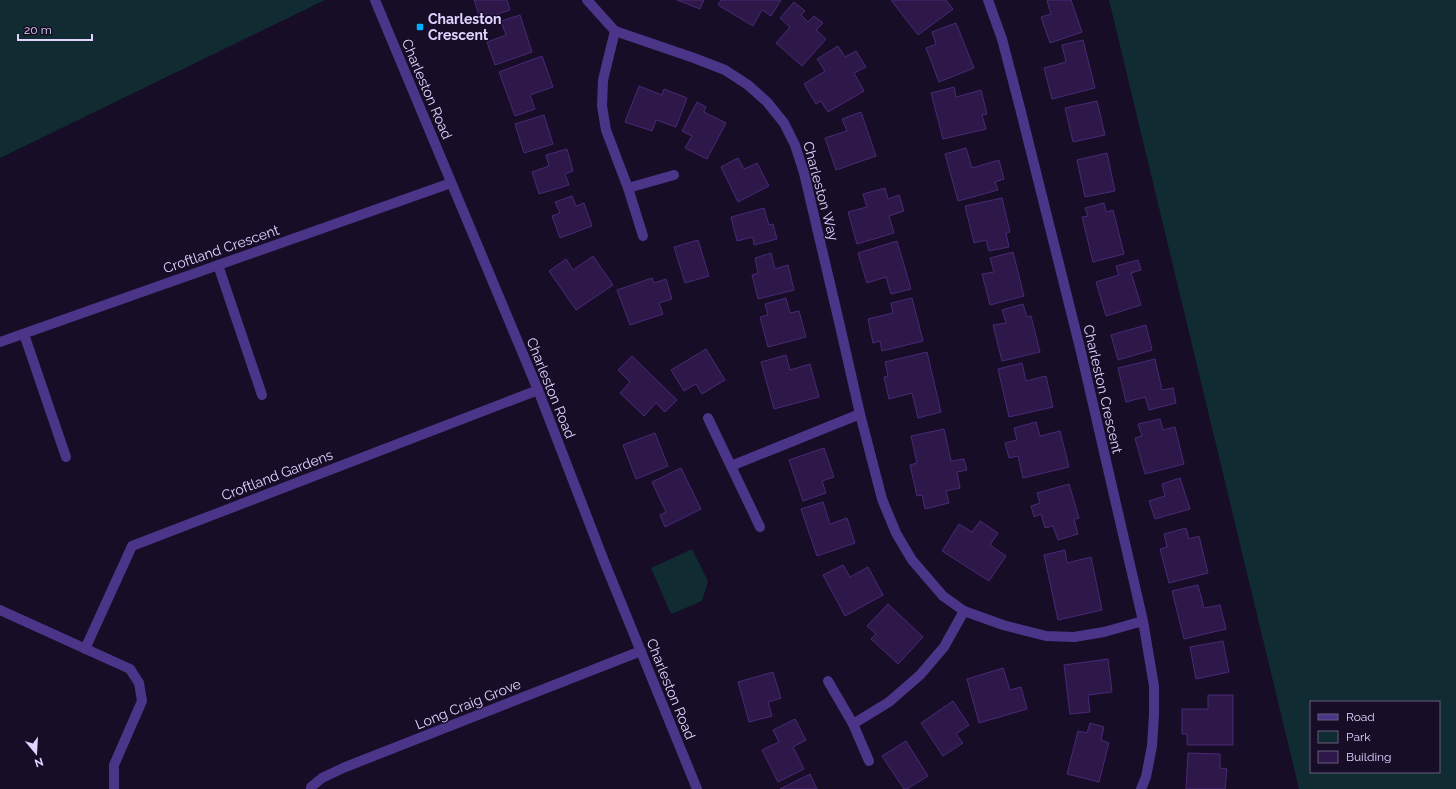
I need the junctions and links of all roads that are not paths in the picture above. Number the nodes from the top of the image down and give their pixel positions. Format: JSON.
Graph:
{"nodes":[{"id":1,"x":375,"y":0,"type":"edge"},
{"id":2,"x":587,"y":0,"type":"edge"},
{"id":3,"x":988,"y":0,"type":"edge"},
{"id":4,"x":615,"y":31,"type":"junction"},
{"id":5,"x":674,"y":175,"type":"dead end"},
{"id":6,"x":451,"y":183,"type":"junction"},
{"id":7,"x":628,"y":188,"type":"junction"},
{"id":8,"x":643,"y":236,"type":"dead end"},
{"id":9,"x":218,"y":265,"type":"junction"},
{"id":10,"x":24,"y":334,"type":"junction"},
{"id":11,"x":0,"y":342,"type":"edge"},
{"id":12,"x":538,"y":390,"type":"junction"},
{"id":13,"x":262,"y":395,"type":"dead end"},
{"id":14,"x":860,"y":414,"type":"junction"},
{"id":15,"x":708,"y":418,"type":"dead end"},
{"id":16,"x":66,"y":457,"type":"dead end"},
{"id":17,"x":731,"y":466,"type":"junction"},
{"id":18,"x":760,"y":527,"type":"dead end"},
{"id":19,"x":0,"y":610,"type":"edge"},
{"id":20,"x":964,"y":611,"type":"junction"},
{"id":21,"x":1143,"y":621,"type":"junction"},
{"id":22,"x":85,"y":649,"type":"junction"},
{"id":23,"x":641,"y":651,"type":"junction"},
{"id":24,"x":828,"y":681,"type":"dead end"},
{"id":25,"x":854,"y":724,"type":"junction"},
{"id":26,"x":869,"y":761,"type":"dead end"},
{"id":27,"x":114,"y":789,"type":"edge"},
{"id":28,"x":311,"y":789,"type":"edge"},
{"id":29,"x":697,"y":789,"type":"edge"},
{"id":30,"x":1141,"y":789,"type":"edge"}],
"edges":[{"from":1,"to":6,"type":"street","name":"Charleston Road"},
{"from":2,"to":4,"type":"street","name":"Charleston Way"},
{"from":3,"to":21,"type":"street","name":"Charleston Crescent"},
{"from":4,"to":7,"type":"street"},
{"from":4,"to":14,"type":"street","name":"Charleston Way"},
{"from":5,"to":7,"type":"street"},
{"from":6,"to":9,"type":"street","name":"Croftland Crescent"},
{"from":6,"to":12,"type":"street","name":"Charleston Road"},
{"from":7,"to":8,"type":"street"},
{"from":9,"to":10,"type":"street","name":"Croftland Crescent"},
{"from":9,"to":13,"type":"street"},
{"from":10,"to":11,"type":"street","name":"Croftland Crescent"},
{"from":10,"to":16,"type":"street"},
{"from":12,"to":22,"type":"street","name":"Croftland Gardens"},
{"from":12,"to":23,"type":"street","name":"Charleston Road"},
{"from":14,"to":17,"type":"street"},
{"from":14,"to":20,"type":"street","name":"Charleston Way"},
{"from":15,"to":17,"type":"street"},
{"from":17,"to":18,"type":"street"},
{"from":19,"to":22,"type":"street"},
{"from":20,"to":21,"type":"street","name":"Charleston Way"},
{"from":20,"to":25,"type":"street"},
{"from":21,"to":30,"type":"street","name":"Charleston Crescent"},
{"from":22,"to":27,"type":"street"},
{"from":23,"to":28,"type":"street","name":"Long Craig Grove"},
{"from":23,"to":29,"type":"street","name":"Charleston Road"},
{"from":24,"to":25,"type":"street"},
{"from":25,"to":26,"type":"street"}]}
